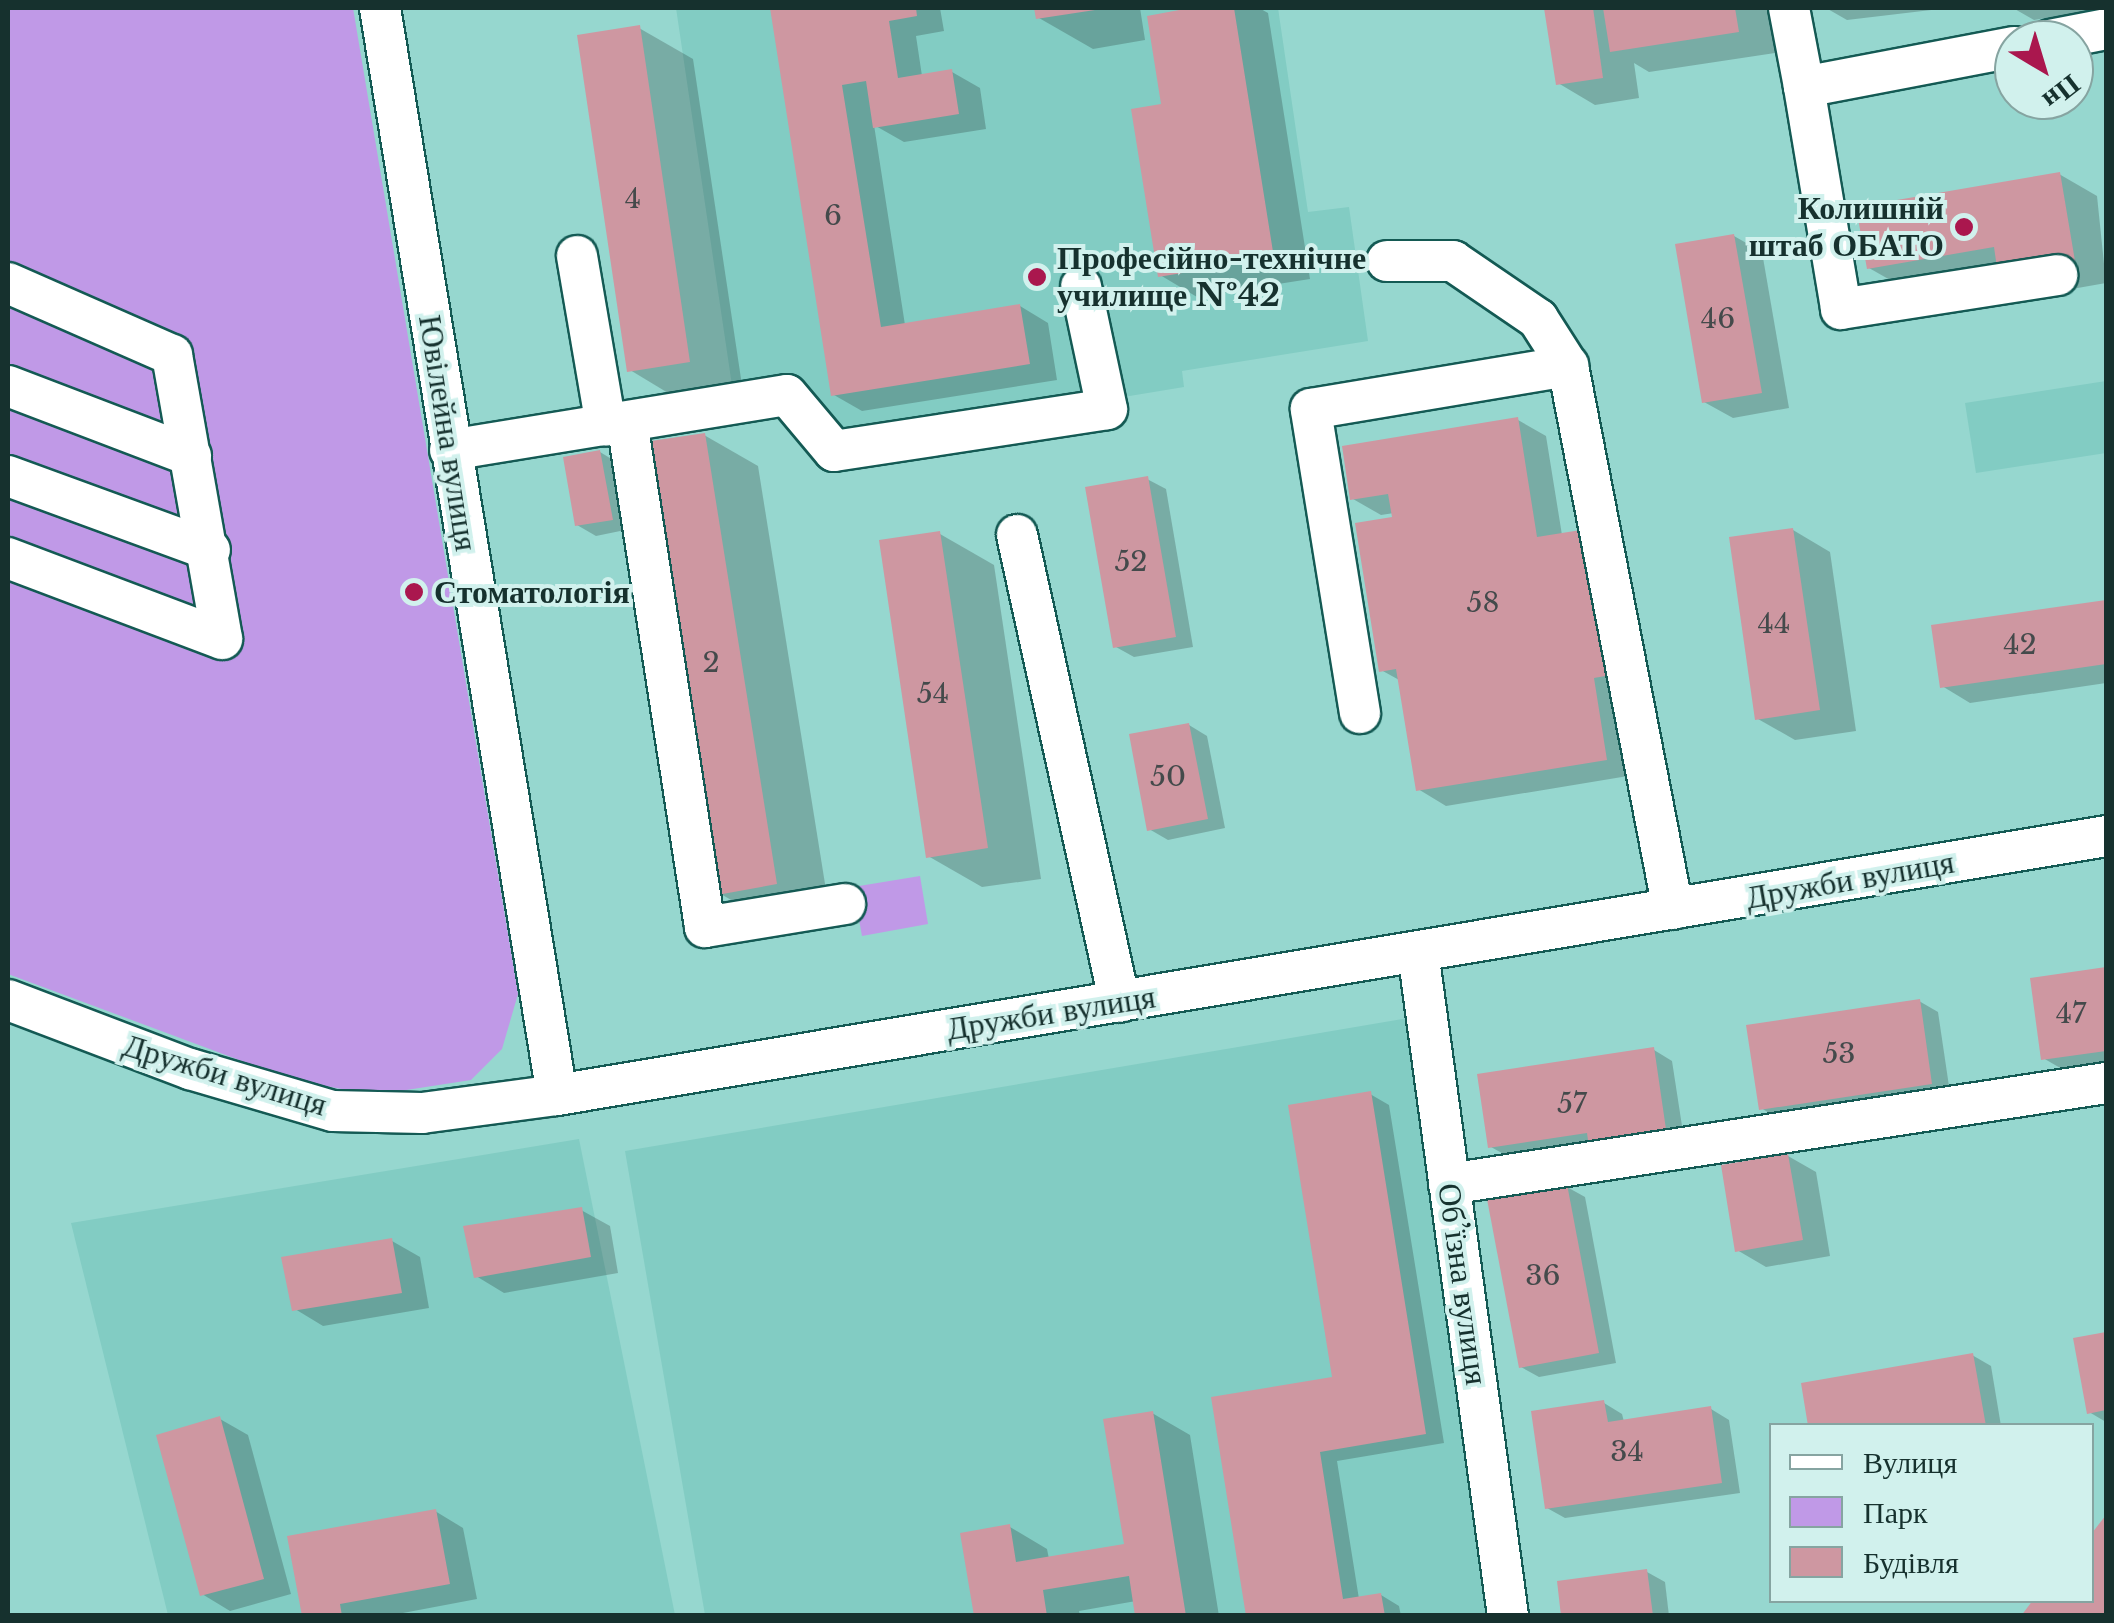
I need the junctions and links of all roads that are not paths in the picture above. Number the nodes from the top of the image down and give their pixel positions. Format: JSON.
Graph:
{"nodes":[{"id":1,"x":380,"y":8,"type":"edge"},
{"id":2,"x":1789,"y":8,"type":"edge"},
{"id":3,"x":1994,"y":51,"type":"edge"},
{"id":4,"x":1804,"y":87,"type":"junction"},
{"id":5,"x":577,"y":256,"type":"dead end"},
{"id":6,"x":1388,"y":261,"type":"dead end"},
{"id":7,"x":2058,"y":275,"type":"dead end"},
{"id":8,"x":8,"y":284,"type":"edge"},
{"id":9,"x":1081,"y":287,"type":"dead end"},
{"id":10,"x":1568,"y":366,"type":"junction"},
{"id":11,"x":8,"y":386,"type":"edge"},
{"id":12,"x":616,"y":424,"type":"junction"},
{"id":13,"x":450,"y":450,"type":"junction"},
{"id":14,"x":190,"y":456,"type":"junction"},
{"id":15,"x":8,"y":476,"type":"edge"},
{"id":16,"x":1017,"y":535,"type":"dead end"},
{"id":17,"x":210,"y":550,"type":"junction"},
{"id":18,"x":8,"y":558,"type":"edge"},
{"id":19,"x":1360,"y":713,"type":"dead end"},
{"id":20,"x":2106,"y":836,"type":"edge"},
{"id":21,"x":845,"y":904,"type":"dead end"},
{"id":22,"x":1672,"y":909,"type":"junction"},
{"id":23,"x":1418,"y":952,"type":"junction"},
{"id":24,"x":8,"y":1000,"type":"edge"},
{"id":25,"x":1120,"y":1002,"type":"junction"},
{"id":26,"x":2106,"y":1083,"type":"edge"},
{"id":27,"x":556,"y":1095,"type":"junction"},
{"id":28,"x":1449,"y":1184,"type":"junction"},
{"id":29,"x":1508,"y":1616,"type":"edge"}],
"edges":[{"from":1,"to":13,"type":"street","name":"Ювілейна вулиця"},
{"from":2,"to":4,"type":"street"},
{"from":3,"to":4,"type":"street"},
{"from":4,"to":7,"type":"street"},
{"from":5,"to":12,"type":"street"},
{"from":6,"to":10,"type":"street"},
{"from":8,"to":14,"type":"street"},
{"from":9,"to":12,"type":"street"},
{"from":10,"to":19,"type":"street"},
{"from":10,"to":22,"type":"street"},
{"from":11,"to":14,"type":"street"},
{"from":12,"to":13,"type":"street"},
{"from":12,"to":21,"type":"street"},
{"from":13,"to":27,"type":"street","name":"Ювілейна вулиця"},
{"from":14,"to":17,"type":"street"},
{"from":15,"to":17,"type":"street"},
{"from":16,"to":25,"type":"street"},
{"from":17,"to":18,"type":"street"},
{"from":20,"to":22,"type":"street","name":"Дружби вулиця"},
{"from":22,"to":23,"type":"street","name":"Дружби вулиця"},
{"from":23,"to":25,"type":"street","name":"Дружби вулиця"},
{"from":23,"to":28,"type":"street","name":"Об’їзна вулиця"},
{"from":24,"to":27,"type":"street","name":"Дружби вулиця"},
{"from":25,"to":27,"type":"street","name":"Дружби вулиця"},
{"from":26,"to":28,"type":"street"},
{"from":28,"to":29,"type":"street","name":"Об’їзна вулиця"}]}
